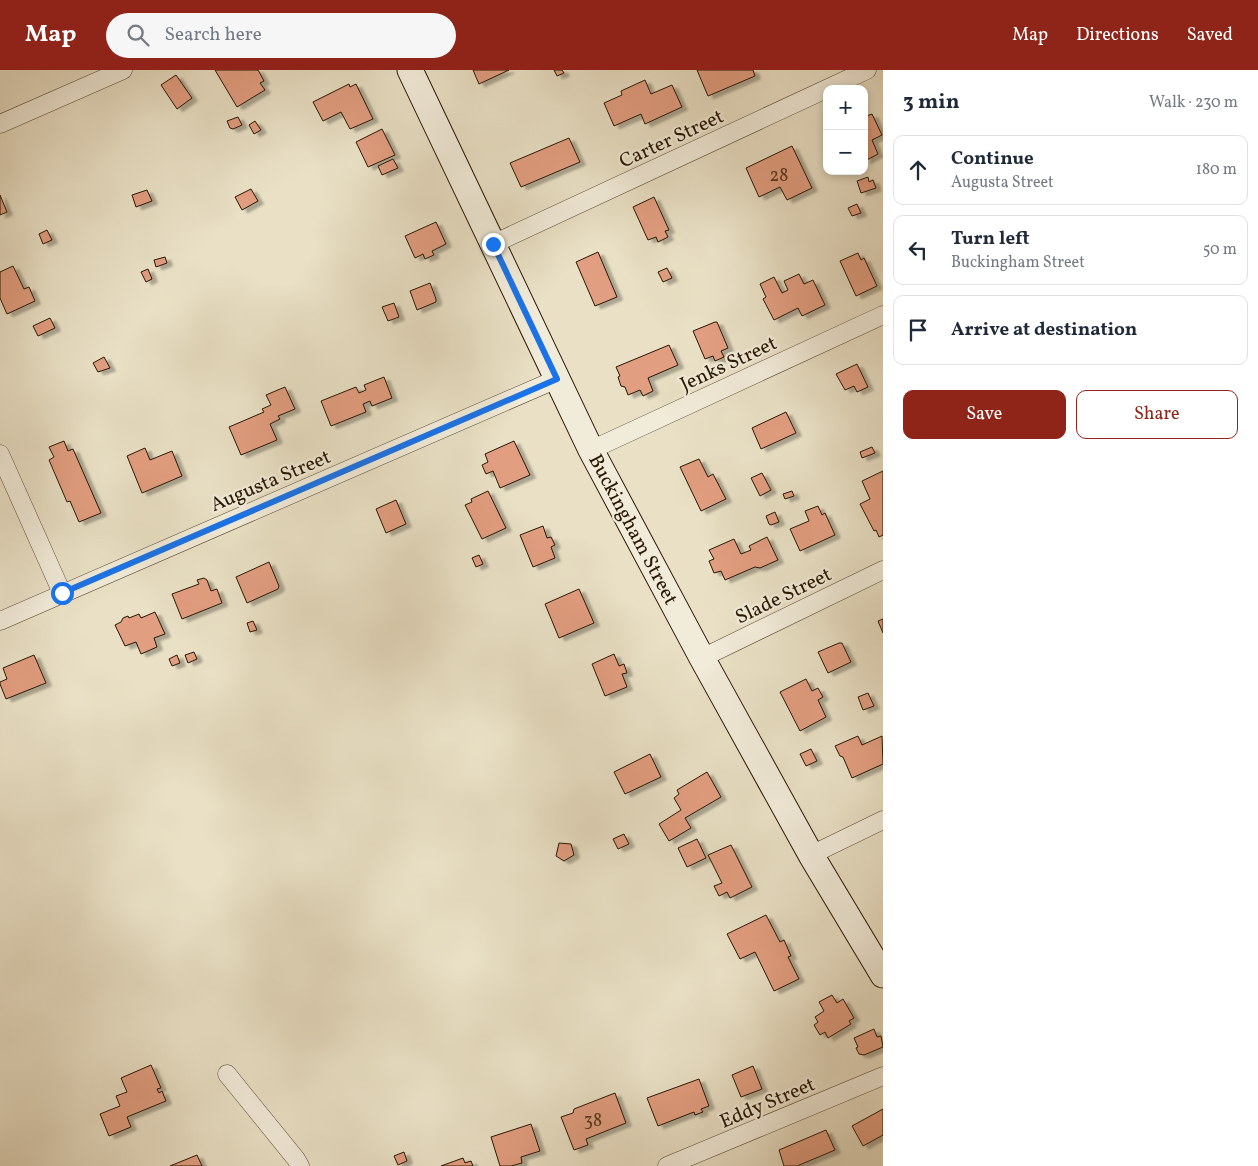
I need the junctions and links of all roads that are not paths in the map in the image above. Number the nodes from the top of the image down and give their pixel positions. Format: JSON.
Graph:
{"nodes":[{"id":1,"x":122,"y":70,"type":"edge"},
{"id":2,"x":410,"y":70,"type":"edge"},
{"id":3,"x":867,"y":70,"type":"edge"},
{"id":4,"x":0,"y":124,"type":"edge"},
{"id":5,"x":493,"y":244,"type":"junction"},
{"id":6,"x":883,"y":315,"type":"edge"},
{"id":7,"x":557,"y":379,"type":"junction"},
{"id":8,"x":591,"y":450,"type":"junction"},
{"id":9,"x":0,"y":454,"type":"edge"},
{"id":10,"x":883,"y":570,"type":"edge"},
{"id":11,"x":62,"y":593,"type":"junction"},
{"id":12,"x":0,"y":621,"type":"edge"},
{"id":13,"x":702,"y":658,"type":"junction"},
{"id":14,"x":883,"y":820,"type":"edge"},
{"id":15,"x":811,"y":855,"type":"junction"},
{"id":16,"x":883,"y":975,"type":"edge"},
{"id":17,"x":227,"y":1074,"type":"dead end"},
{"id":18,"x":883,"y":1076,"type":"edge"},
{"id":19,"x":701,"y":1160,"type":"edge"},
{"id":20,"x":300,"y":1166,"type":"edge"},
{"id":21,"x":667,"y":1166,"type":"edge"}],
"edges":[{"from":1,"to":4,"type":"street"},
{"from":2,"to":5,"type":"main road","name":"Buckingham Street"},
{"from":3,"to":5,"type":"street","name":"Carter Street"},
{"from":5,"to":7,"type":"main road","name":"Buckingham Street"},
{"from":6,"to":8,"type":"street","name":"Jenks Street"},
{"from":7,"to":8,"type":"main road","name":"Buckingham Street"},
{"from":7,"to":11,"type":"street","name":"Augusta Street"},
{"from":8,"to":13,"type":"main road","name":"Buckingham Street"},
{"from":9,"to":11,"type":"street"},
{"from":10,"to":13,"type":"street","name":"Slade Street"},
{"from":11,"to":12,"type":"street","name":"Augusta Street"},
{"from":13,"to":15,"type":"main road","name":"Buckingham Street"},
{"from":14,"to":15,"type":"street"},
{"from":15,"to":16,"type":"main road","name":"Buckingham Street"},
{"from":17,"to":20,"type":"street"},
{"from":18,"to":19,"type":"street","name":"Eddy Street"},
{"from":19,"to":21,"type":"street","name":"Eddy Street"}]}
